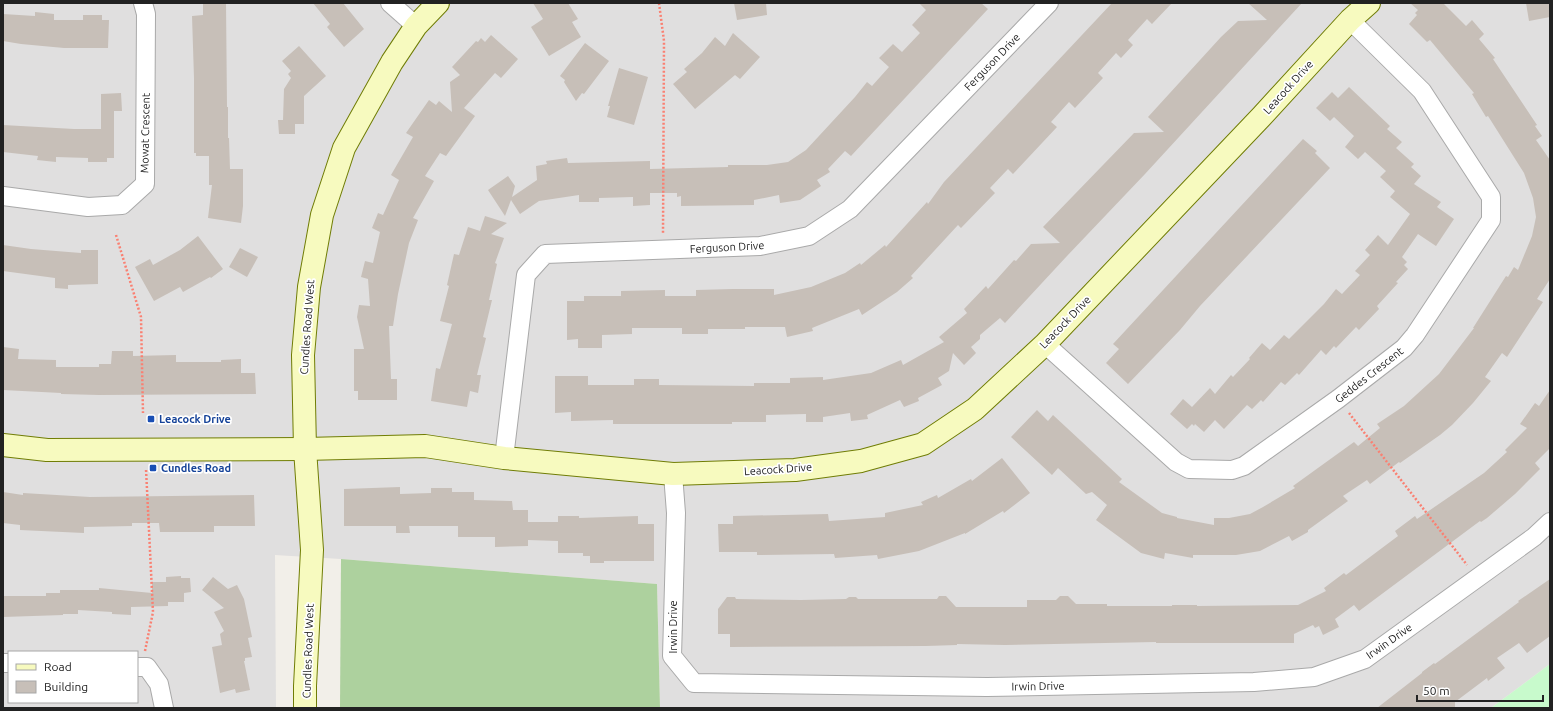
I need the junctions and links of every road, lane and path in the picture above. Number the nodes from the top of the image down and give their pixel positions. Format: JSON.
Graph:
{"nodes":[{"id":1,"x":143,"y":3,"type":"edge"},
{"id":2,"x":390,"y":3,"type":"edge"},
{"id":3,"x":438,"y":3,"type":"edge"},
{"id":4,"x":659,"y":3,"type":"edge"},
{"id":5,"x":1049,"y":3,"type":"edge"},
{"id":6,"x":1370,"y":3,"type":"edge"},
{"id":7,"x":1350,"y":20,"type":"junction"},
{"id":8,"x":416,"y":26,"type":"junction"},
{"id":9,"x":3,"y":196,"type":"edge"},
{"id":10,"x":116,"y":235,"type":"dead end"},
{"id":11,"x":663,"y":250,"type":"junction"},
{"id":12,"x":1045,"y":344,"type":"junction"},
{"id":13,"x":1338,"y":399,"type":"junction"},
{"id":14,"x":143,"y":413,"type":"dead end"},
{"id":15,"x":3,"y":445,"type":"edge"},
{"id":16,"x":305,"y":449,"type":"junction"},
{"id":17,"x":145,"y":450,"type":"junction"},
{"id":18,"x":504,"y":458,"type":"junction"},
{"id":19,"x":673,"y":474,"type":"junction"},
{"id":20,"x":1550,"y":522,"type":"edge"},
{"id":21,"x":1477,"y":578,"type":"junction"},
{"id":22,"x":139,"y":667,"type":"edge"},
{"id":23,"x":164,"y":708,"type":"edge"},
{"id":24,"x":305,"y":708,"type":"edge"}],
"edges":[{"from":1,"to":9,"type":"street","name":"Mowat Crescent"},
{"from":2,"to":8,"type":"street"},
{"from":3,"to":8,"type":"street","name":"Cundles Road West"},
{"from":4,"to":11,"type":"path"},
{"from":5,"to":11,"type":"street","name":"Ferguson Drive"},
{"from":6,"to":7,"type":"street","name":"Leacock Drive"},
{"from":7,"to":12,"type":"street","name":"Leacock Drive"},
{"from":7,"to":13,"type":"street","name":"Geddes Crescent"},
{"from":8,"to":16,"type":"street","name":"Cundles Road West"},
{"from":10,"to":14,"type":"path"},
{"from":11,"to":18,"type":"street","name":"Ferguson Drive"},
{"from":12,"to":13,"type":"street","name":"Geddes Crescent"},
{"from":12,"to":19,"type":"street","name":"Leacock Drive"},
{"from":13,"to":21,"type":"path"},
{"from":15,"to":17,"type":"street","name":"Leacock Drive"},
{"from":16,"to":17,"type":"street","name":"Leacock Drive"},
{"from":16,"to":18,"type":"street","name":"Leacock Drive"},
{"from":16,"to":24,"type":"street","name":"Cundles Road West"},
{"from":17,"to":22,"type":"path"},
{"from":18,"to":19,"type":"street","name":"Leacock Drive"},
{"from":19,"to":21,"type":"street","name":"Irwin Drive"},
{"from":20,"to":21,"type":"street","name":"Irwin Drive"},
{"from":22,"to":23,"type":"street"}]}
